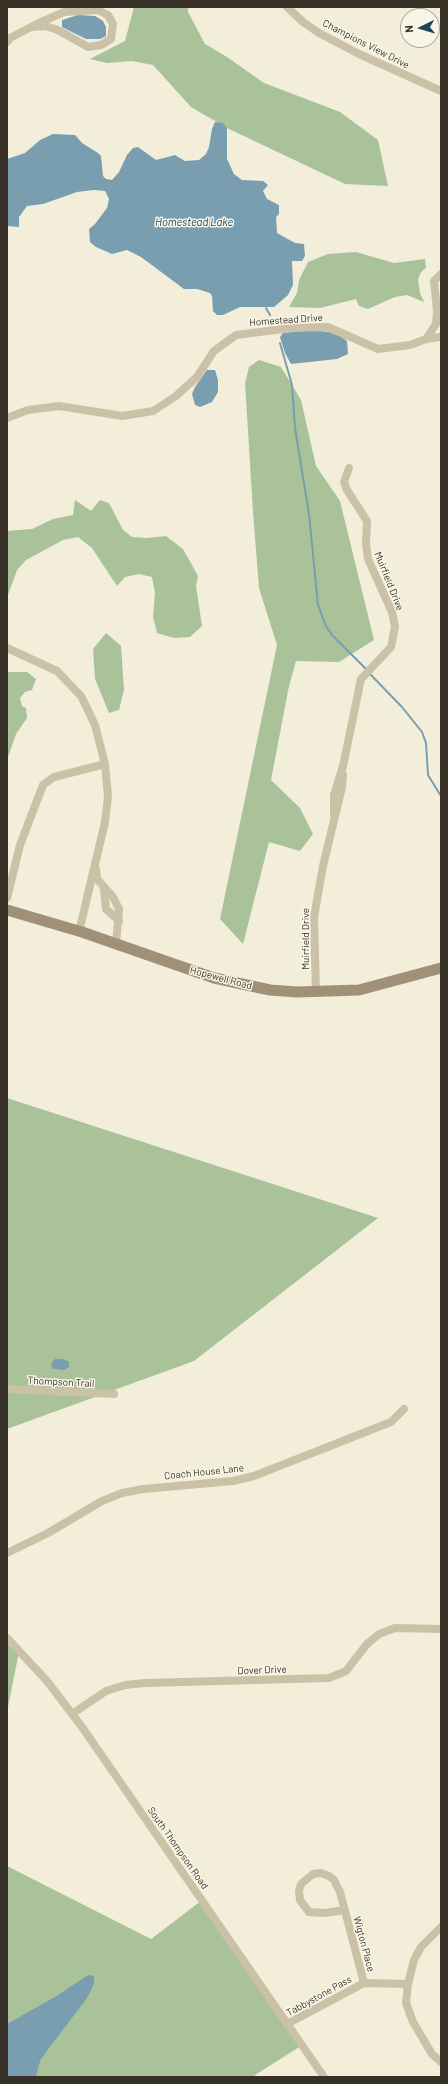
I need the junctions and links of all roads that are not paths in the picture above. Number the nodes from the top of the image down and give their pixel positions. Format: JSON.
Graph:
{"nodes":[{"id":1,"x":287,"y":7,"type":"edge"},
{"id":2,"x":31,"y":27,"type":"junction"},
{"id":3,"x":7,"y":42,"type":"edge"},
{"id":4,"x":441,"y":91,"type":"edge"},
{"id":5,"x":441,"y":274,"type":"edge"},
{"id":6,"x":441,"y":337,"type":"edge"},
{"id":7,"x":426,"y":339,"type":"junction"},
{"id":8,"x":7,"y":418,"type":"edge"},
{"id":9,"x":349,"y":468,"type":"dead end"},
{"id":10,"x":7,"y":648,"type":"edge"},
{"id":11,"x":105,"y":764,"type":"junction"},
{"id":12,"x":96,"y":863,"type":"junction"},
{"id":13,"x":104,"y":889,"type":"junction"},
{"id":14,"x":7,"y":898,"type":"edge"},
{"id":15,"x":7,"y":910,"type":"edge"},
{"id":16,"x":119,"y":921,"type":"junction"},
{"id":17,"x":79,"y":932,"type":"junction"},
{"id":18,"x":116,"y":944,"type":"junction"},
{"id":19,"x":441,"y":968,"type":"edge"},
{"id":20,"x":316,"y":992,"type":"junction"},
{"id":21,"x":7,"y":1389,"type":"edge"},
{"id":22,"x":114,"y":1394,"type":"dead end"},
{"id":23,"x":404,"y":1409,"type":"dead end"},
{"id":24,"x":7,"y":1553,"type":"edge"},
{"id":25,"x":441,"y":1629,"type":"edge"},
{"id":26,"x":7,"y":1638,"type":"edge"},
{"id":27,"x":72,"y":1714,"type":"junction"},
{"id":28,"x":344,"y":1910,"type":"junction"},
{"id":29,"x":441,"y":1927,"type":"edge"},
{"id":30,"x":364,"y":1982,"type":"junction"},
{"id":31,"x":408,"y":1984,"type":"junction"},
{"id":32,"x":288,"y":2024,"type":"junction"},
{"id":33,"x":441,"y":2062,"type":"edge"},
{"id":34,"x":324,"y":2077,"type":"edge"}],
"edges":[{"from":1,"to":4,"type":"street","name":"Champions View Drive"},
{"from":2,"to":2,"type":"street"},
{"from":2,"to":3,"type":"street"},
{"from":5,"to":7,"type":"street"},
{"from":6,"to":7,"type":"street","name":"Homestead Drive"},
{"from":7,"to":8,"type":"street","name":"Homestead Drive"},
{"from":9,"to":20,"type":"street","name":"Muirfield Drive"},
{"from":10,"to":11,"type":"street"},
{"from":11,"to":12,"type":"street"},
{"from":11,"to":14,"type":"street"},
{"from":12,"to":13,"type":"street"},
{"from":12,"to":17,"type":"street"},
{"from":13,"to":16,"type":"street"},
{"from":13,"to":16,"type":"street"},
{"from":15,"to":17,"type":"street","name":"Hopewell Road"},
{"from":16,"to":18,"type":"street"},
{"from":17,"to":18,"type":"street","name":"Hopewell Road"},
{"from":18,"to":20,"type":"street","name":"Hopewell Road"},
{"from":19,"to":20,"type":"street","name":"Hopewell Road"},
{"from":21,"to":22,"type":"street","name":"Thompson Trail"},
{"from":23,"to":24,"type":"street","name":"Coach House Lane"},
{"from":25,"to":27,"type":"street","name":"Dover Drive"},
{"from":26,"to":27,"type":"street","name":"South Thompson Road"},
{"from":27,"to":32,"type":"street","name":"South Thompson Road"},
{"from":28,"to":28,"type":"street","name":"Wigton Place"},
{"from":28,"to":30,"type":"street","name":"Wigton Place"},
{"from":29,"to":31,"type":"street"},
{"from":30,"to":31,"type":"street","name":"Tabbystone Pass"},
{"from":30,"to":32,"type":"street","name":"Tabbystone Pass"},
{"from":31,"to":33,"type":"street"},
{"from":32,"to":34,"type":"street","name":"South Thompson Road"}]}
